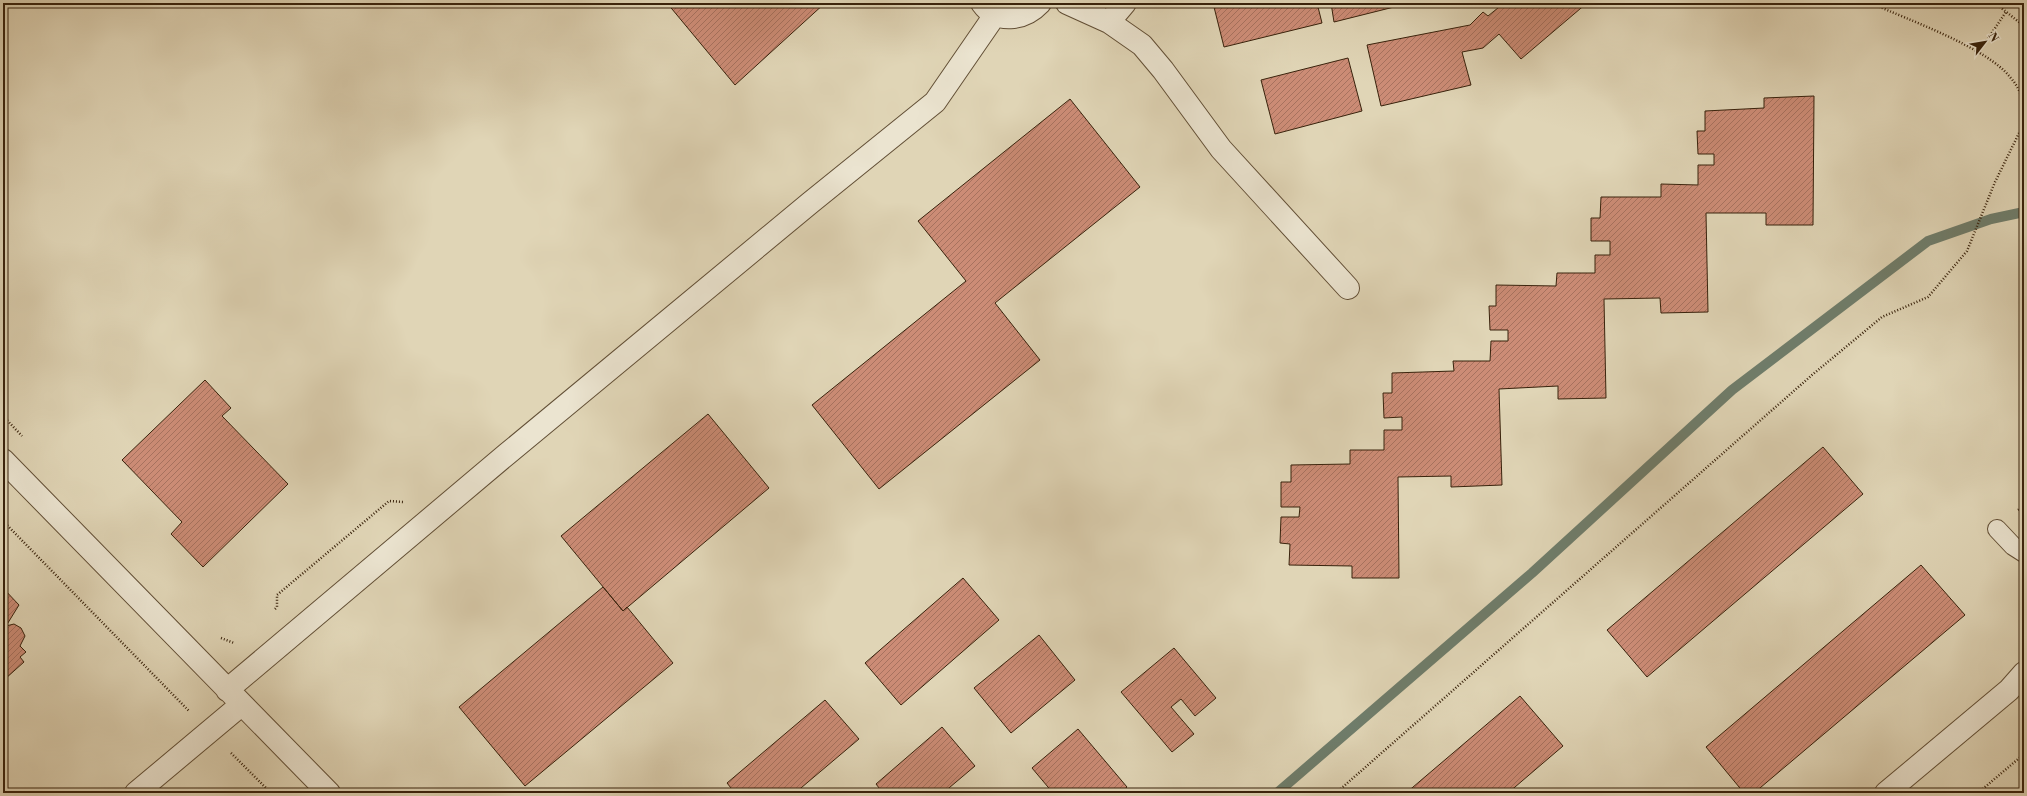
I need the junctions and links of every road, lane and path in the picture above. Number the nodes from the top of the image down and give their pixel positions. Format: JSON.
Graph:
{"nodes":[{"id":1,"x":1040,"y":3,"type":"edge"},
{"id":2,"x":1067,"y":3,"type":"edge"},
{"id":3,"x":1125,"y":3,"type":"edge"},
{"id":4,"x":1871,"y":3,"type":"edge"},
{"id":5,"x":1995,"y":3,"type":"edge"},
{"id":6,"x":988,"y":9,"type":"edge"},
{"id":7,"x":2006,"y":12,"type":"junction"},
{"id":8,"x":1109,"y":22,"type":"junction"},
{"id":9,"x":2024,"y":26,"type":"edge"},
{"id":10,"x":1978,"y":53,"type":"junction"},
{"id":11,"x":2024,"y":106,"type":"edge"},
{"id":12,"x":2024,"y":123,"type":"edge"},
{"id":13,"x":1348,"y":288,"type":"dead end"},
{"id":14,"x":3,"y":416,"type":"edge"},
{"id":15,"x":25,"y":438,"type":"dead end"},
{"id":16,"x":3,"y":460,"type":"edge"},
{"id":17,"x":409,"y":502,"type":"dead end"},
{"id":18,"x":3,"y":522,"type":"edge"},
{"id":19,"x":1997,"y":529,"type":"dead end"},
{"id":20,"x":2024,"y":553,"type":"edge"},
{"id":21,"x":272,"y":612,"type":"dead end"},
{"id":22,"x":214,"y":636,"type":"dead end"},
{"id":23,"x":239,"y":639,"type":"dead end"},
{"id":24,"x":2024,"y":673,"type":"edge"},
{"id":25,"x":234,"y":698,"type":"junction"},
{"id":26,"x":209,"y":732,"type":"junction"},
{"id":27,"x":2024,"y":754,"type":"edge"},
{"id":28,"x":136,"y":793,"type":"edge"},
{"id":29,"x":271,"y":793,"type":"edge"},
{"id":30,"x":329,"y":793,"type":"edge"},
{"id":31,"x":1336,"y":793,"type":"edge"},
{"id":32,"x":1886,"y":793,"type":"edge"},
{"id":33,"x":1978,"y":793,"type":"edge"}],
"edges":[{"from":1,"to":6,"type":"street"},
{"from":2,"to":8,"type":"street"},
{"from":3,"to":8,"type":"street"},
{"from":4,"to":10,"type":"path"},
{"from":5,"to":7,"type":"path"},
{"from":6,"to":25,"type":"street"},
{"from":7,"to":9,"type":"path"},
{"from":7,"to":10,"type":"path"},
{"from":8,"to":13,"type":"street"},
{"from":10,"to":11,"type":"path"},
{"from":12,"to":31,"type":"path"},
{"from":14,"to":15,"type":"path"},
{"from":16,"to":25,"type":"street"},
{"from":17,"to":21,"type":"path"},
{"from":18,"to":26,"type":"path"},
{"from":19,"to":20,"type":"lane"},
{"from":22,"to":23,"type":"path"},
{"from":24,"to":32,"type":"street"},
{"from":25,"to":26,"type":"street"},
{"from":25,"to":30,"type":"street"},
{"from":26,"to":28,"type":"street"},
{"from":26,"to":29,"type":"path"},
{"from":27,"to":33,"type":"path"}]}
